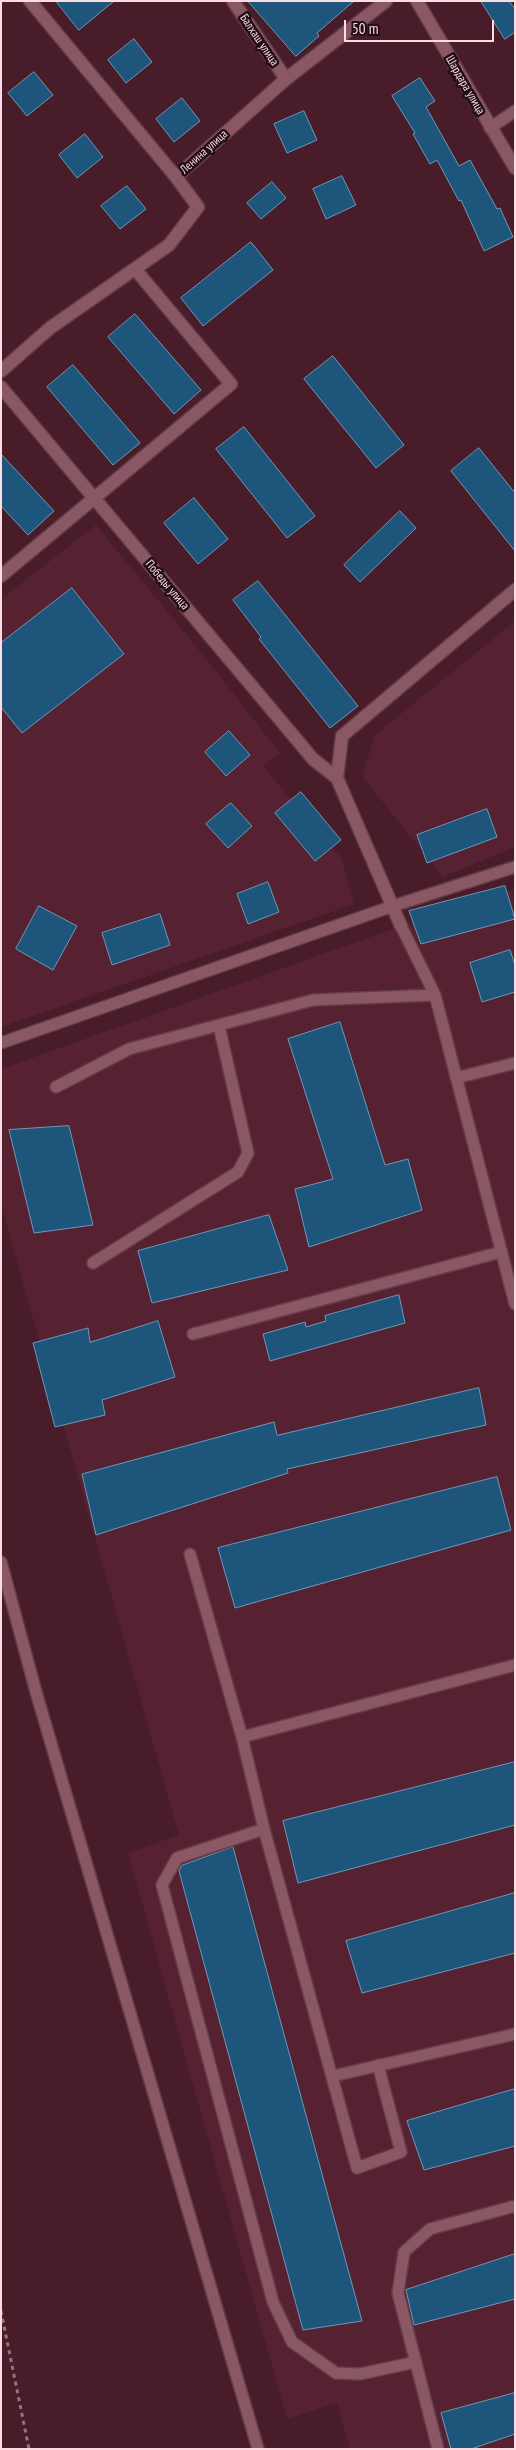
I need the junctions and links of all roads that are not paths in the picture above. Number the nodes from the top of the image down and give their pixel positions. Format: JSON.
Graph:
{"nodes":[{"id":1,"x":30,"y":1,"type":"edge"},
{"id":2,"x":233,"y":1,"type":"edge"},
{"id":3,"x":386,"y":1,"type":"edge"},
{"id":4,"x":417,"y":1,"type":"edge"},
{"id":5,"x":286,"y":79,"type":"junction"},
{"id":6,"x":515,"y":111,"type":"edge"},
{"id":7,"x":490,"y":128,"type":"junction"},
{"id":8,"x":515,"y":168,"type":"edge"},
{"id":9,"x":176,"y":177,"type":"junction"},
{"id":10,"x":135,"y":269,"type":"junction"},
{"id":11,"x":1,"y":372,"type":"edge"},
{"id":12,"x":1,"y":387,"type":"edge"},
{"id":13,"x":94,"y":498,"type":"junction"},
{"id":14,"x":1,"y":576,"type":"edge"},
{"id":15,"x":515,"y":590,"type":"edge"},
{"id":16,"x":337,"y":778,"type":"junction"},
{"id":17,"x":515,"y":867,"type":"edge"},
{"id":18,"x":392,"y":906,"type":"junction"},
{"id":19,"x":401,"y":926,"type":"joint"},
{"id":20,"x":435,"y":994,"type":"junction"},
{"id":21,"x":219,"y":1026,"type":"junction"},
{"id":22,"x":1,"y":1043,"type":"edge"},
{"id":23,"x":515,"y":1063,"type":"edge"},
{"id":24,"x":456,"y":1078,"type":"junction"},
{"id":25,"x":56,"y":1087,"type":"dead end"},
{"id":26,"x":501,"y":1252,"type":"junction"},
{"id":27,"x":93,"y":1263,"type":"dead end"},
{"id":28,"x":515,"y":1304,"type":"edge"},
{"id":29,"x":194,"y":1334,"type":"dead end"},
{"id":30,"x":190,"y":1554,"type":"dead end"},
{"id":31,"x":1,"y":1562,"type":"edge"},
{"id":32,"x":515,"y":1665,"type":"edge"},
{"id":33,"x":242,"y":1737,"type":"junction"},
{"id":34,"x":264,"y":1829,"type":"junction"},
{"id":35,"x":515,"y":2034,"type":"edge"},
{"id":36,"x":378,"y":2065,"type":"junction"},
{"id":37,"x":333,"y":2076,"type":"junction"},
{"id":38,"x":515,"y":2206,"type":"edge"},
{"id":39,"x":416,"y":2362,"type":"junction"},
{"id":40,"x":258,"y":2449,"type":"edge"},
{"id":41,"x":438,"y":2449,"type":"edge"}],
"edges":[{"from":1,"to":9,"type":"street","name":"Ленина улица"},
{"from":2,"to":5,"type":"street","name":"Балхаш улица"},
{"from":3,"to":5,"type":"street","name":"Ленина улица"},
{"from":4,"to":7,"type":"street","name":"Шардара улица"},
{"from":5,"to":9,"type":"street","name":"Ленина улица"},
{"from":6,"to":7,"type":"lane"},
{"from":7,"to":8,"type":"street","name":"Шардара улица"},
{"from":9,"to":10,"type":"street"},
{"from":10,"to":11,"type":"street"},
{"from":10,"to":13,"type":"street"},
{"from":12,"to":13,"type":"street","name":"Победы улица"},
{"from":13,"to":14,"type":"street"},
{"from":13,"to":16,"type":"street","name":"Победы улица"},
{"from":15,"to":16,"type":"street"},
{"from":16,"to":18,"type":"street"},
{"from":17,"to":18,"type":"lane"},
{"from":18,"to":19,"type":"street"},
{"from":18,"to":22,"type":"lane"},
{"from":19,"to":20,"type":"lane"},
{"from":20,"to":21,"type":"lane"},
{"from":20,"to":24,"type":"lane"},
{"from":21,"to":25,"type":"lane"},
{"from":21,"to":27,"type":"lane"},
{"from":23,"to":24,"type":"lane"},
{"from":24,"to":26,"type":"lane"},
{"from":26,"to":28,"type":"lane"},
{"from":26,"to":29,"type":"lane"},
{"from":30,"to":33,"type":"lane"},
{"from":31,"to":40,"type":"lane"},
{"from":32,"to":33,"type":"lane"},
{"from":33,"to":34,"type":"lane"},
{"from":34,"to":37,"type":"lane"},
{"from":34,"to":39,"type":"lane"},
{"from":35,"to":36,"type":"lane"},
{"from":36,"to":37,"type":"lane"},
{"from":36,"to":37,"type":"lane"},
{"from":38,"to":39,"type":"lane"},
{"from":39,"to":41,"type":"lane"}]}
